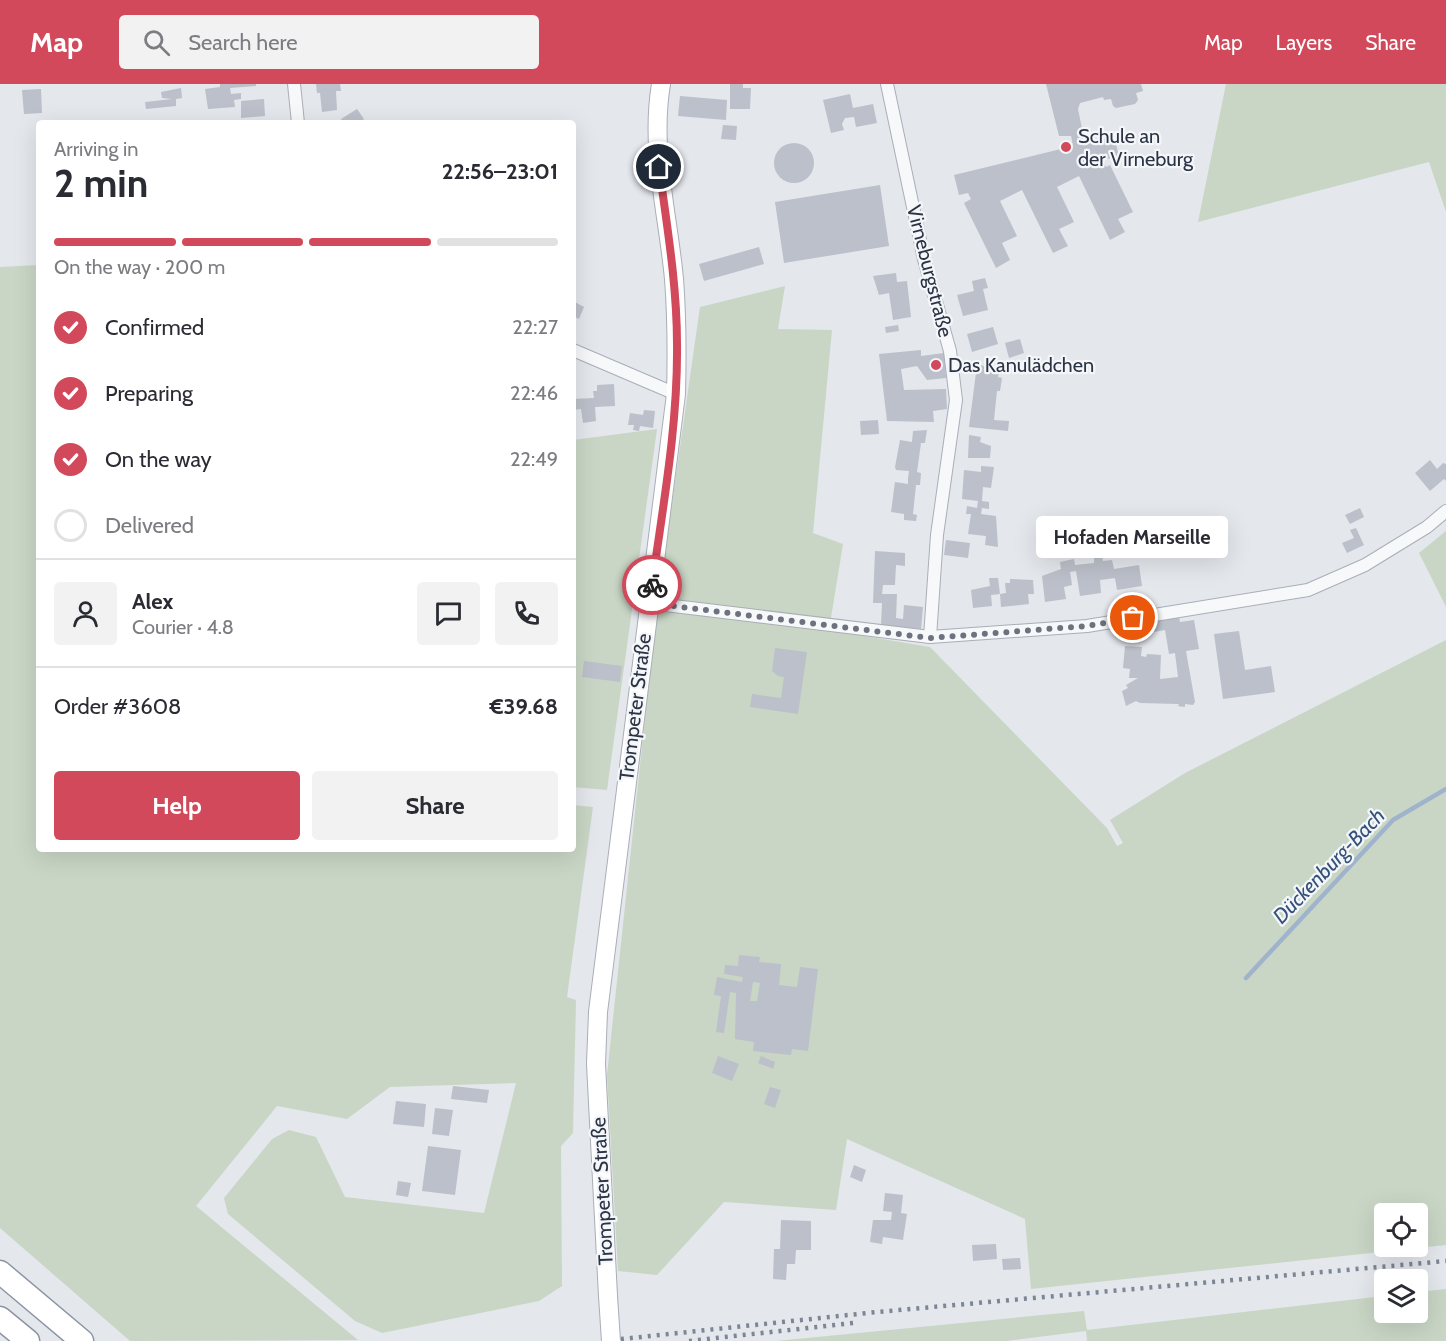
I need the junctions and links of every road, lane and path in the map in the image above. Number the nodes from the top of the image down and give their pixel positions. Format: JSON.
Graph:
{"nodes":[{"id":1,"x":294,"y":84,"type":"edge"},
{"id":2,"x":661,"y":84,"type":"edge"},
{"id":3,"x":887,"y":84,"type":"edge"},
{"id":4,"x":298,"y":120,"type":"edge"},
{"id":5,"x":576,"y":351,"type":"edge"},
{"id":6,"x":676,"y":394,"type":"junction"},
{"id":7,"x":1446,"y":511,"type":"edge"},
{"id":8,"x":649,"y":603,"type":"junction"},
{"id":9,"x":930,"y":638,"type":"junction"},
{"id":10,"x":0,"y":1272,"type":"edge"},
{"id":11,"x":0,"y":1318,"type":"edge"},
{"id":12,"x":28,"y":1341,"type":"edge"},
{"id":13,"x":82,"y":1341,"type":"edge"},
{"id":14,"x":611,"y":1341,"type":"edge"}],
"edges":[{"from":1,"to":4,"type":"street"},
{"from":2,"to":6,"type":"main road","name":"Trompeter Straße"},
{"from":3,"to":9,"type":"street","name":"Virneburgstraße"},
{"from":5,"to":6,"type":"street"},
{"from":6,"to":8,"type":"main road","name":"Trompeter Straße"},
{"from":7,"to":9,"type":"street"},
{"from":8,"to":9,"type":"street"},
{"from":8,"to":14,"type":"main road","name":"Trompeter Straße","bridge":true},
{"from":10,"to":13,"type":"highway"},
{"from":11,"to":12,"type":"highway"}]}
